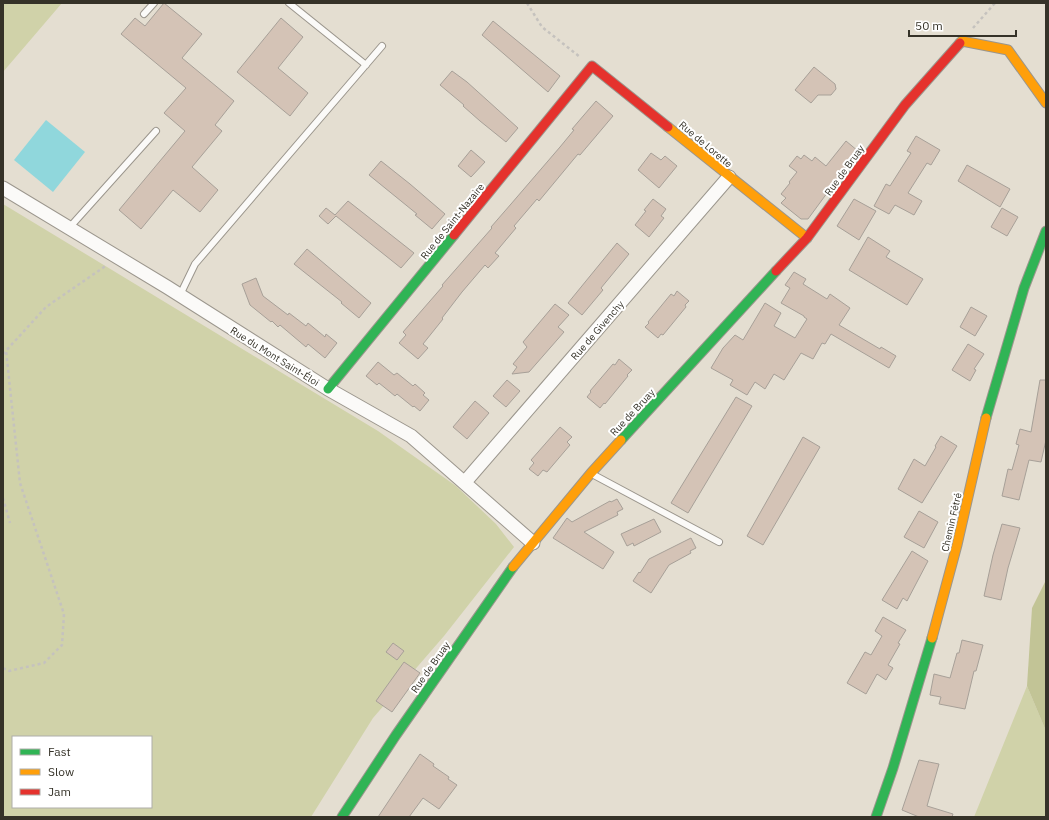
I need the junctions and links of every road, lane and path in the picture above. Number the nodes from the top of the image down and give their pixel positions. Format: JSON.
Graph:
{"nodes":[{"id":1,"x":154,"y":3,"type":"edge"},
{"id":2,"x":289,"y":3,"type":"edge"},
{"id":3,"x":527,"y":3,"type":"edge"},
{"id":4,"x":995,"y":3,"type":"edge"},
{"id":5,"x":144,"y":14,"type":"dead end"},
{"id":6,"x":962,"y":41,"type":"junction"},
{"id":7,"x":382,"y":46,"type":"dead end"},
{"id":8,"x":366,"y":65,"type":"junction"},
{"id":9,"x":592,"y":66,"type":"junction"},
{"id":10,"x":1046,"y":103,"type":"edge"},
{"id":11,"x":156,"y":131,"type":"dead end"},
{"id":12,"x":729,"y":177,"type":"junction"},
{"id":13,"x":3,"y":188,"type":"edge"},
{"id":14,"x":69,"y":228,"type":"junction"},
{"id":15,"x":1046,"y":231,"type":"edge"},
{"id":16,"x":807,"y":238,"type":"junction"},
{"id":17,"x":118,"y":257,"type":"junction"},
{"id":18,"x":180,"y":295,"type":"junction"},
{"id":19,"x":6,"y":350,"type":"junction"},
{"id":20,"x":3,"y":354,"type":"edge"},
{"id":21,"x":328,"y":389,"type":"junction"},
{"id":22,"x":591,"y":473,"type":"junction"},
{"id":23,"x":465,"y":482,"type":"junction"},
{"id":24,"x":3,"y":498,"type":"edge"},
{"id":25,"x":10,"y":523,"type":"dead end"},
{"id":26,"x":719,"y":542,"type":"dead end"},
{"id":27,"x":533,"y":543,"type":"junction"},
{"id":28,"x":3,"y":668,"type":"edge"},
{"id":29,"x":342,"y":817,"type":"edge"},
{"id":30,"x":876,"y":817,"type":"edge"}],
"edges":[{"from":1,"to":5,"type":"lane"},
{"from":2,"to":8,"type":"lane"},
{"from":3,"to":9,"type":"path"},
{"from":4,"to":6,"type":"path"},
{"from":6,"to":10,"type":"street"},
{"from":6,"to":16,"type":"street","name":"Rue de Bruay"},
{"from":7,"to":8,"type":"lane"},
{"from":8,"to":18,"type":"lane"},
{"from":9,"to":12,"type":"street","name":"Rue de Lorette"},
{"from":9,"to":21,"type":"street","name":"Rue de Saint-Nazaire"},
{"from":11,"to":14,"type":"lane"},
{"from":12,"to":16,"type":"street","name":"Rue de Lorette"},
{"from":12,"to":23,"type":"street","name":"Rue de Givenchy"},
{"from":13,"to":14,"type":"street","name":"Rue du Mont Saint-Éloi"},
{"from":14,"to":17,"type":"street","name":"Rue du Mont Saint-Éloi"},
{"from":15,"to":30,"type":"street","name":"Chemin Fétré"},
{"from":16,"to":22,"type":"street","name":"Rue de Bruay"},
{"from":17,"to":18,"type":"street","name":"Rue du Mont Saint-Éloi"},
{"from":17,"to":19,"type":"path"},
{"from":18,"to":21,"type":"street","name":"Rue du Mont Saint-Éloi"},
{"from":19,"to":20,"type":"path"},
{"from":19,"to":28,"type":"path"},
{"from":21,"to":23,"type":"street","name":"Rue du Mont Saint-Éloi"},
{"from":22,"to":26,"type":"lane"},
{"from":22,"to":27,"type":"street","name":"Rue de Bruay"},
{"from":23,"to":27,"type":"street","name":"Rue du Mont Saint-Éloi"},
{"from":24,"to":25,"type":"path"},
{"from":27,"to":29,"type":"street","name":"Rue de Bruay"}]}
